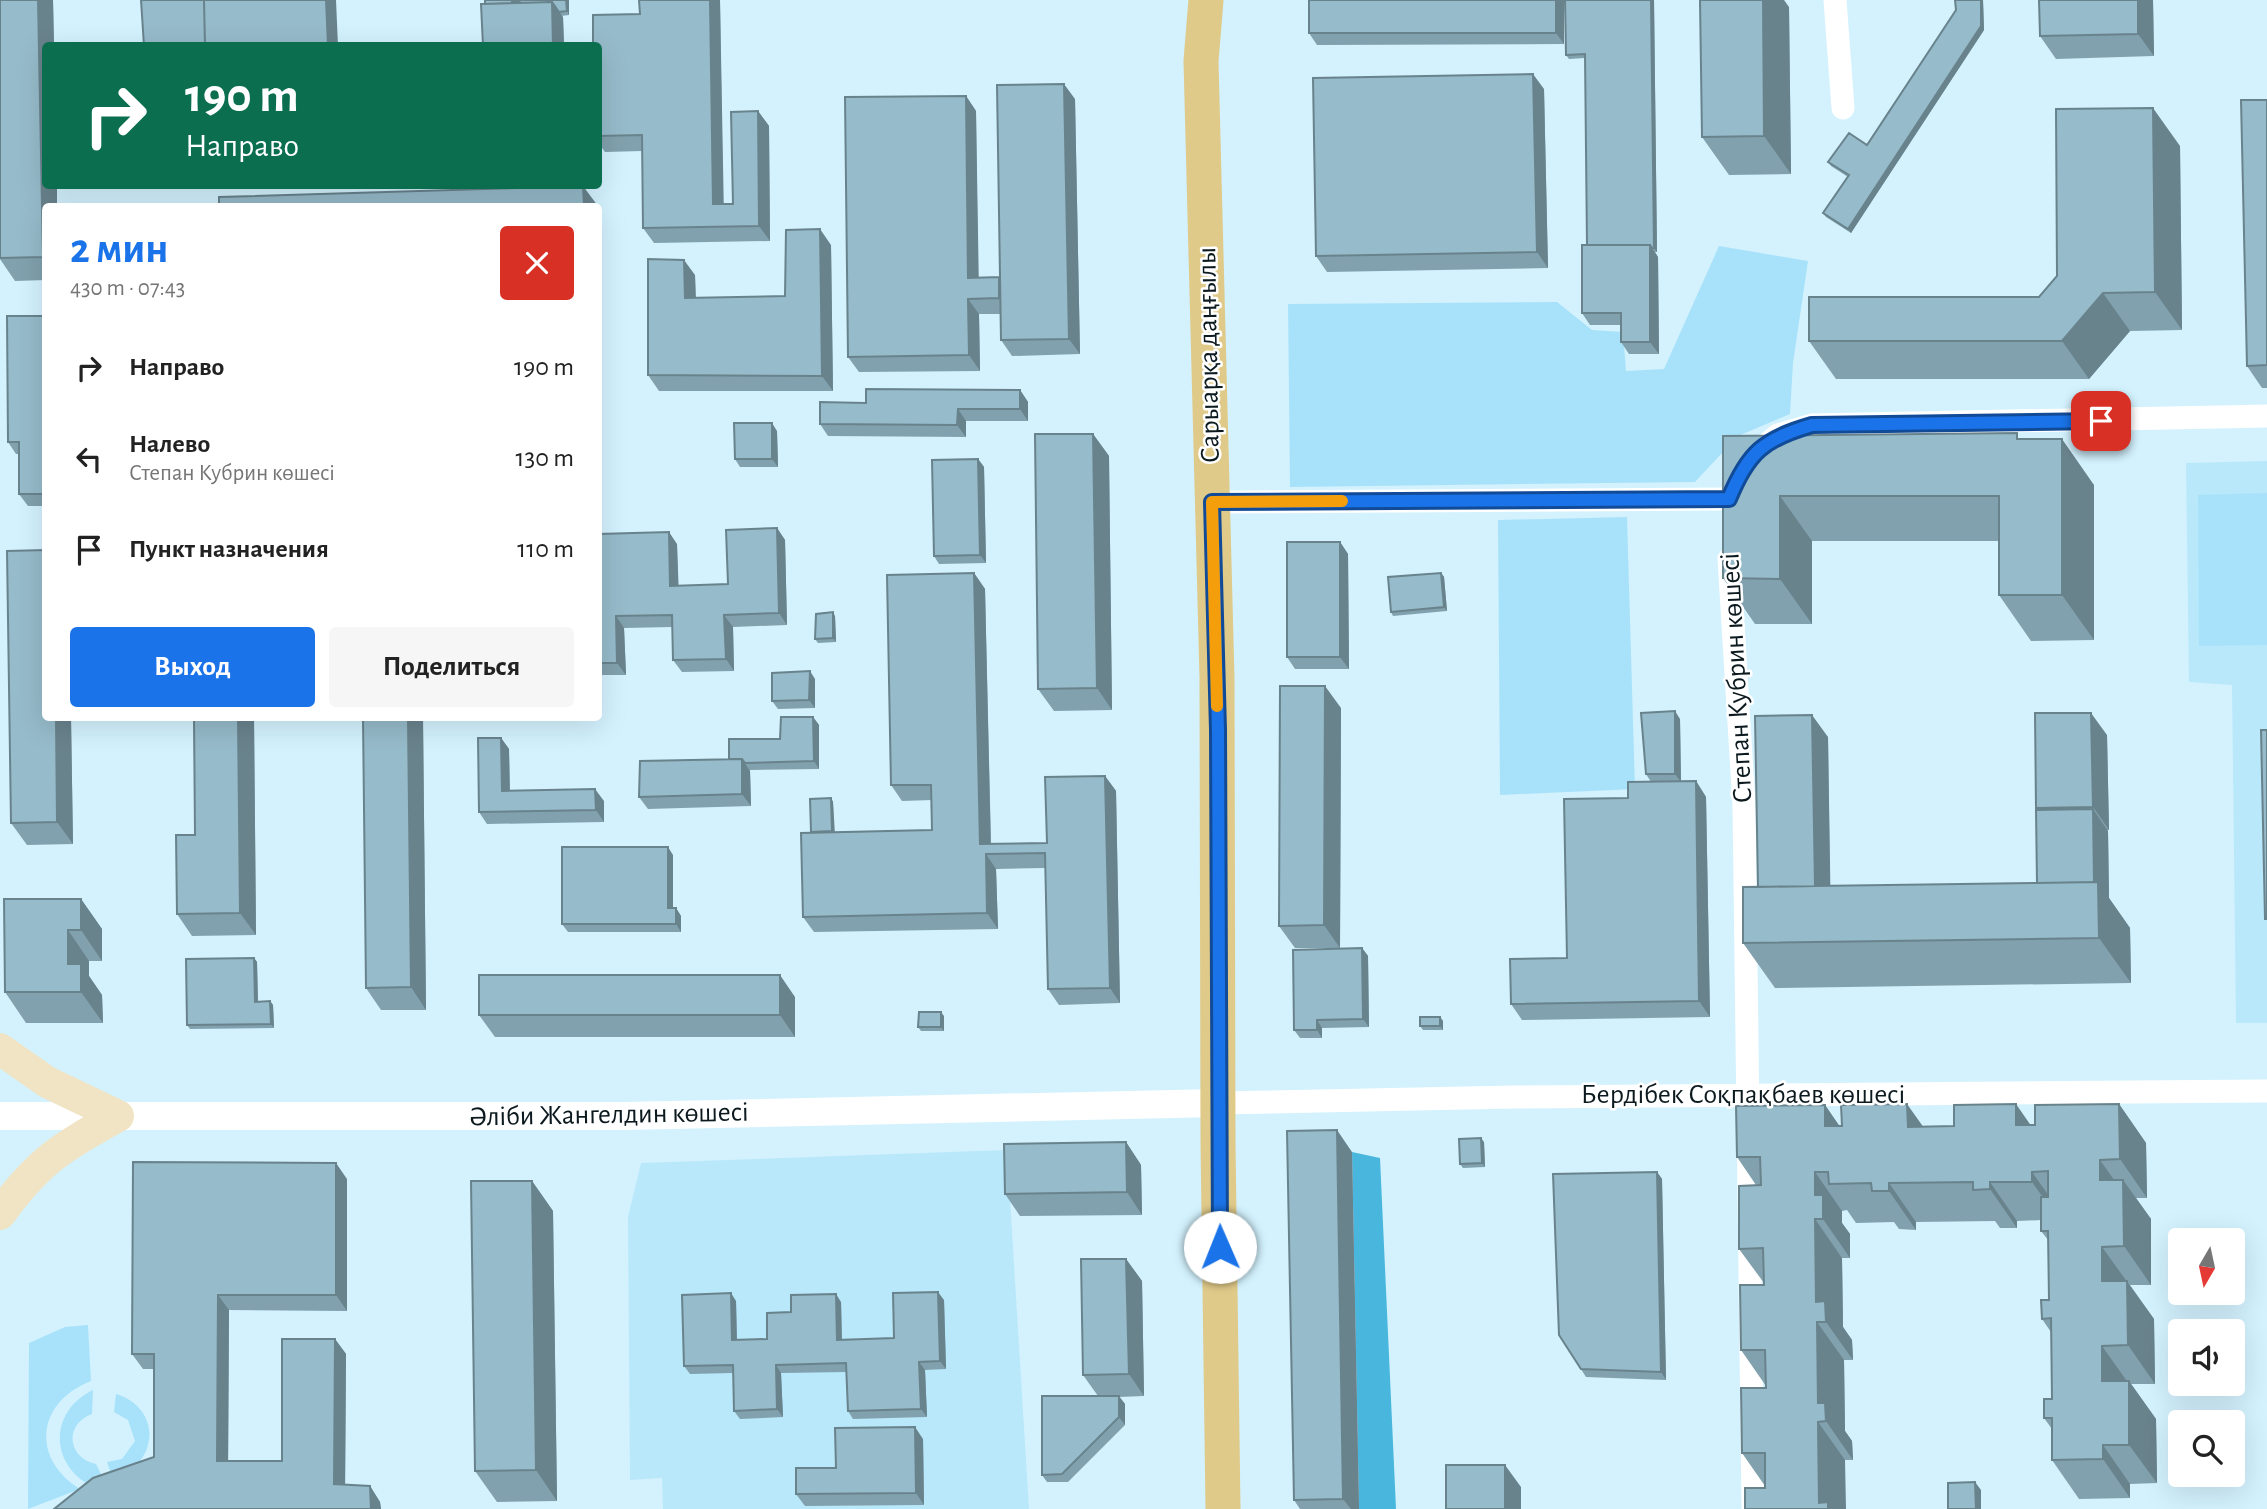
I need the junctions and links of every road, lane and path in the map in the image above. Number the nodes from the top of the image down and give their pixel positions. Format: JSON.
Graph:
{"nodes":[{"id":1,"x":1835,"y":0,"type":"edge"},
{"id":2,"x":1206,"y":1,"type":"edge"},
{"id":3,"x":1843,"y":108,"type":"dead end"},
{"id":4,"x":2267,"y":416,"type":"edge"},
{"id":5,"x":1729,"y":499,"type":"junction"},
{"id":6,"x":1212,"y":502,"type":"junction"},
{"id":7,"x":0,"y":1049,"type":"edge"},
{"id":8,"x":2267,"y":1091,"type":"edge"},
{"id":9,"x":1748,"y":1095,"type":"junction"},
{"id":10,"x":1218,"y":1103,"type":"junction"},
{"id":11,"x":0,"y":1116,"type":"edge"},
{"id":12,"x":118,"y":1116,"type":"junction"},
{"id":13,"x":0,"y":1214,"type":"edge"},
{"id":14,"x":1223,"y":1509,"type":"edge"},
{"id":15,"x":1753,"y":1509,"type":"edge"}],
"edges":[{"from":1,"to":3,"type":"street"},
{"from":2,"to":6,"type":"main road","name":"Сарыарқа даңғылы"},
{"from":4,"to":5,"type":"street","name":"Степан Кубрин көшесі"},
{"from":5,"to":6,"type":"street"},
{"from":5,"to":9,"type":"street","name":"Степан Кубрин көшесі"},
{"from":6,"to":10,"type":"main road","name":"Сарыарқа даңғылы"},
{"from":7,"to":12,"type":"main road"},
{"from":8,"to":9,"type":"street","name":"Бердібек Соқпақбаев көшесі"},
{"from":9,"to":10,"type":"street","name":"Бердібек Соқпақбаев көшесі"},
{"from":9,"to":15,"type":"street","name":"Степан Кубрин көшесі"},
{"from":10,"to":12,"type":"street","name":"Әліби Жангелдин көшесі"},
{"from":10,"to":14,"type":"main road","name":"Сарыарқа даңғылы"},
{"from":11,"to":12,"type":"street","name":"Әліби Жангелдин көшесі"},
{"from":12,"to":13,"type":"main road"}]}
